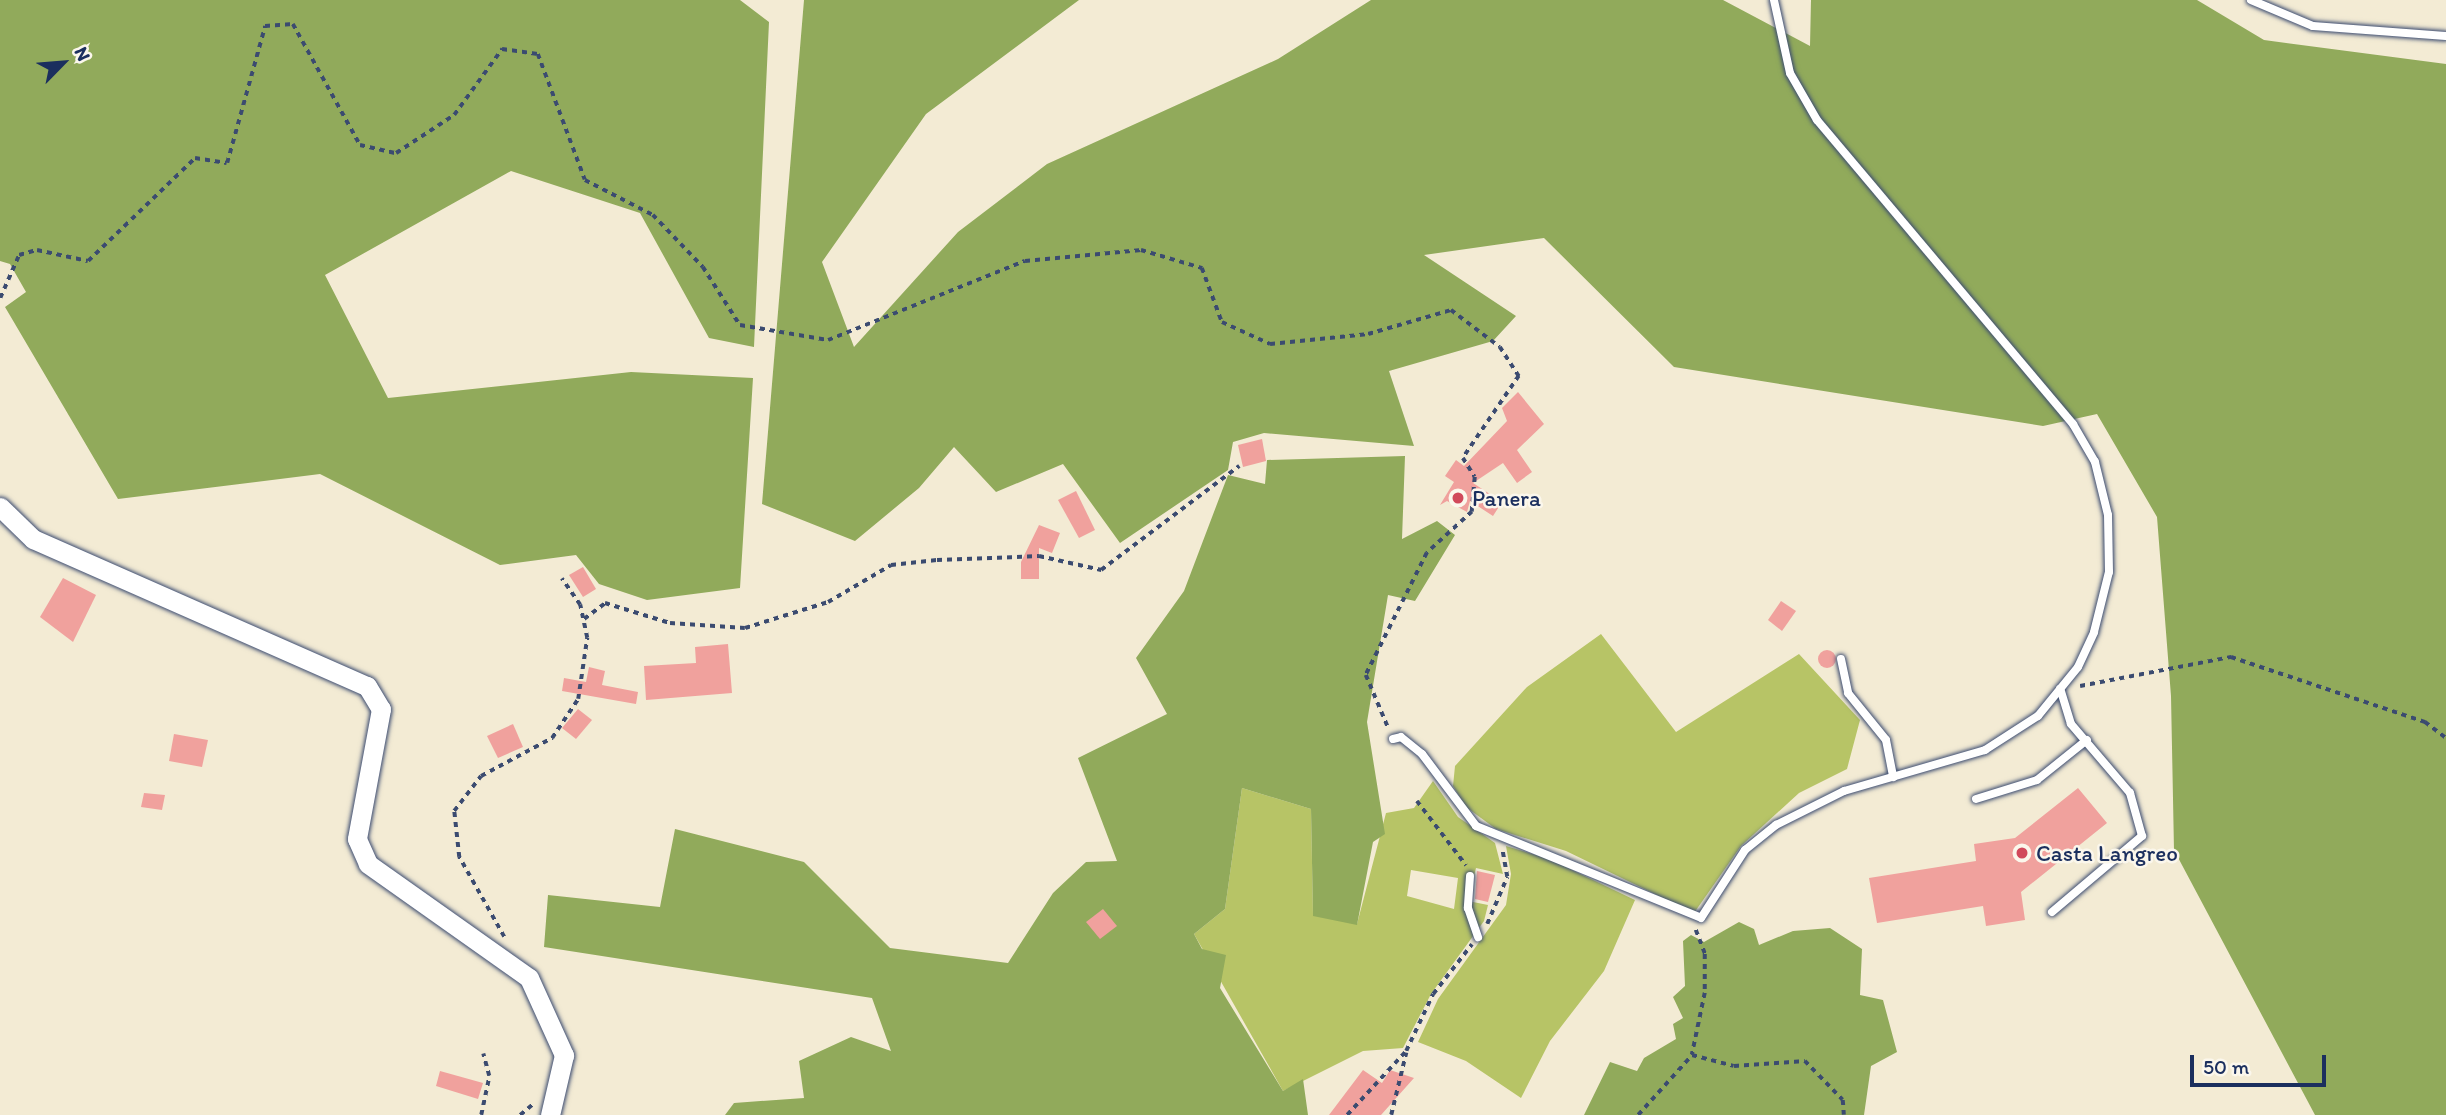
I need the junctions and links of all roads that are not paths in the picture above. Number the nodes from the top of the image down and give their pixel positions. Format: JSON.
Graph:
{"nodes":[{"id":1,"x":1774,"y":0,"type":"edge"},
{"id":2,"x":2251,"y":0,"type":"edge"},
{"id":3,"x":2446,"y":36,"type":"edge"},
{"id":4,"x":0,"y":507,"type":"edge"},
{"id":5,"x":1841,"y":659,"type":"dead end"},
{"id":6,"x":2060,"y":689,"type":"junction"},
{"id":7,"x":1393,"y":740,"type":"road end"},
{"id":8,"x":2087,"y":740,"type":"junction"},
{"id":9,"x":1893,"y":777,"type":"junction"},
{"id":10,"x":1976,"y":799,"type":"dead end"},
{"id":11,"x":1470,"y":876,"type":"road end"},
{"id":12,"x":2052,"y":912,"type":"dead end"},
{"id":13,"x":1478,"y":937,"type":"road end"},
{"id":14,"x":550,"y":1115,"type":"edge"}],
"edges":[{"from":1,"to":6,"type":"lane"},
{"from":2,"to":3,"type":"lane"},
{"from":4,"to":14,"type":"street"},
{"from":5,"to":9,"type":"lane"},
{"from":6,"to":8,"type":"lane"},
{"from":6,"to":9,"type":"lane"},
{"from":7,"to":9,"type":"lane"},
{"from":8,"to":10,"type":"lane"},
{"from":8,"to":12,"type":"lane"},
{"from":11,"to":13,"type":"lane"}]}
